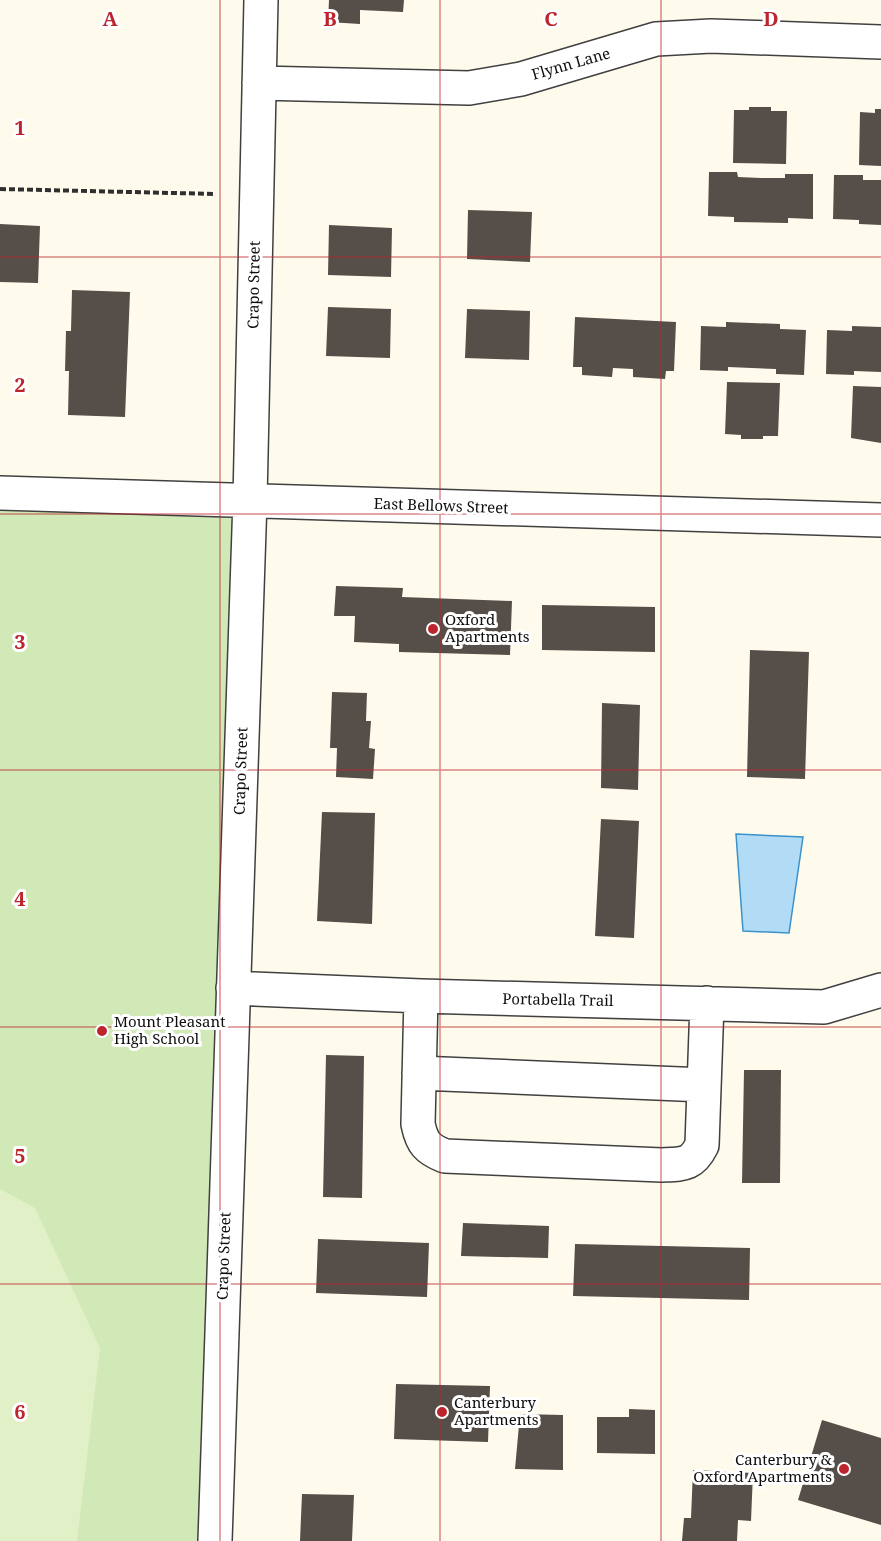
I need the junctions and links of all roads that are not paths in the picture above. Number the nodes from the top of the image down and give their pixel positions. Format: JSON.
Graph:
{"nodes":[{"id":1,"x":261,"y":0,"type":"edge"},
{"id":2,"x":881,"y":42,"type":"edge"},
{"id":3,"x":259,"y":84,"type":"junction"},
{"id":4,"x":0,"y":494,"type":"edge"},
{"id":5,"x":250,"y":500,"type":"junction"},
{"id":6,"x":881,"y":520,"type":"edge"},
{"id":7,"x":233,"y":988,"type":"junction"},
{"id":8,"x":881,"y":990,"type":"edge"},
{"id":9,"x":421,"y":996,"type":"junction"},
{"id":10,"x":707,"y":1003,"type":"junction"},
{"id":11,"x":419,"y":1073,"type":"junction"},
{"id":12,"x":704,"y":1085,"type":"junction"},
{"id":13,"x":215,"y":1541,"type":"edge"}],
"edges":[{"from":1,"to":3,"type":"street","name":"Crapo Street"},
{"from":2,"to":3,"type":"street","name":"Flynn Lane"},
{"from":3,"to":5,"type":"street","name":"Crapo Street"},
{"from":4,"to":5,"type":"street","name":"East Bellows Street"},
{"from":5,"to":6,"type":"street","name":"East Bellows Street"},
{"from":5,"to":7,"type":"street","name":"Crapo Street"},
{"from":7,"to":9,"type":"street","name":"Portabella Trail"},
{"from":7,"to":13,"type":"street","name":"Crapo Street"},
{"from":8,"to":10,"type":"street","name":"Portabella Trail"},
{"from":9,"to":10,"type":"street","name":"Portabella Trail"},
{"from":9,"to":11,"type":"street"},
{"from":10,"to":12,"type":"street"},
{"from":11,"to":12,"type":"street"},
{"from":11,"to":12,"type":"street"}]}
